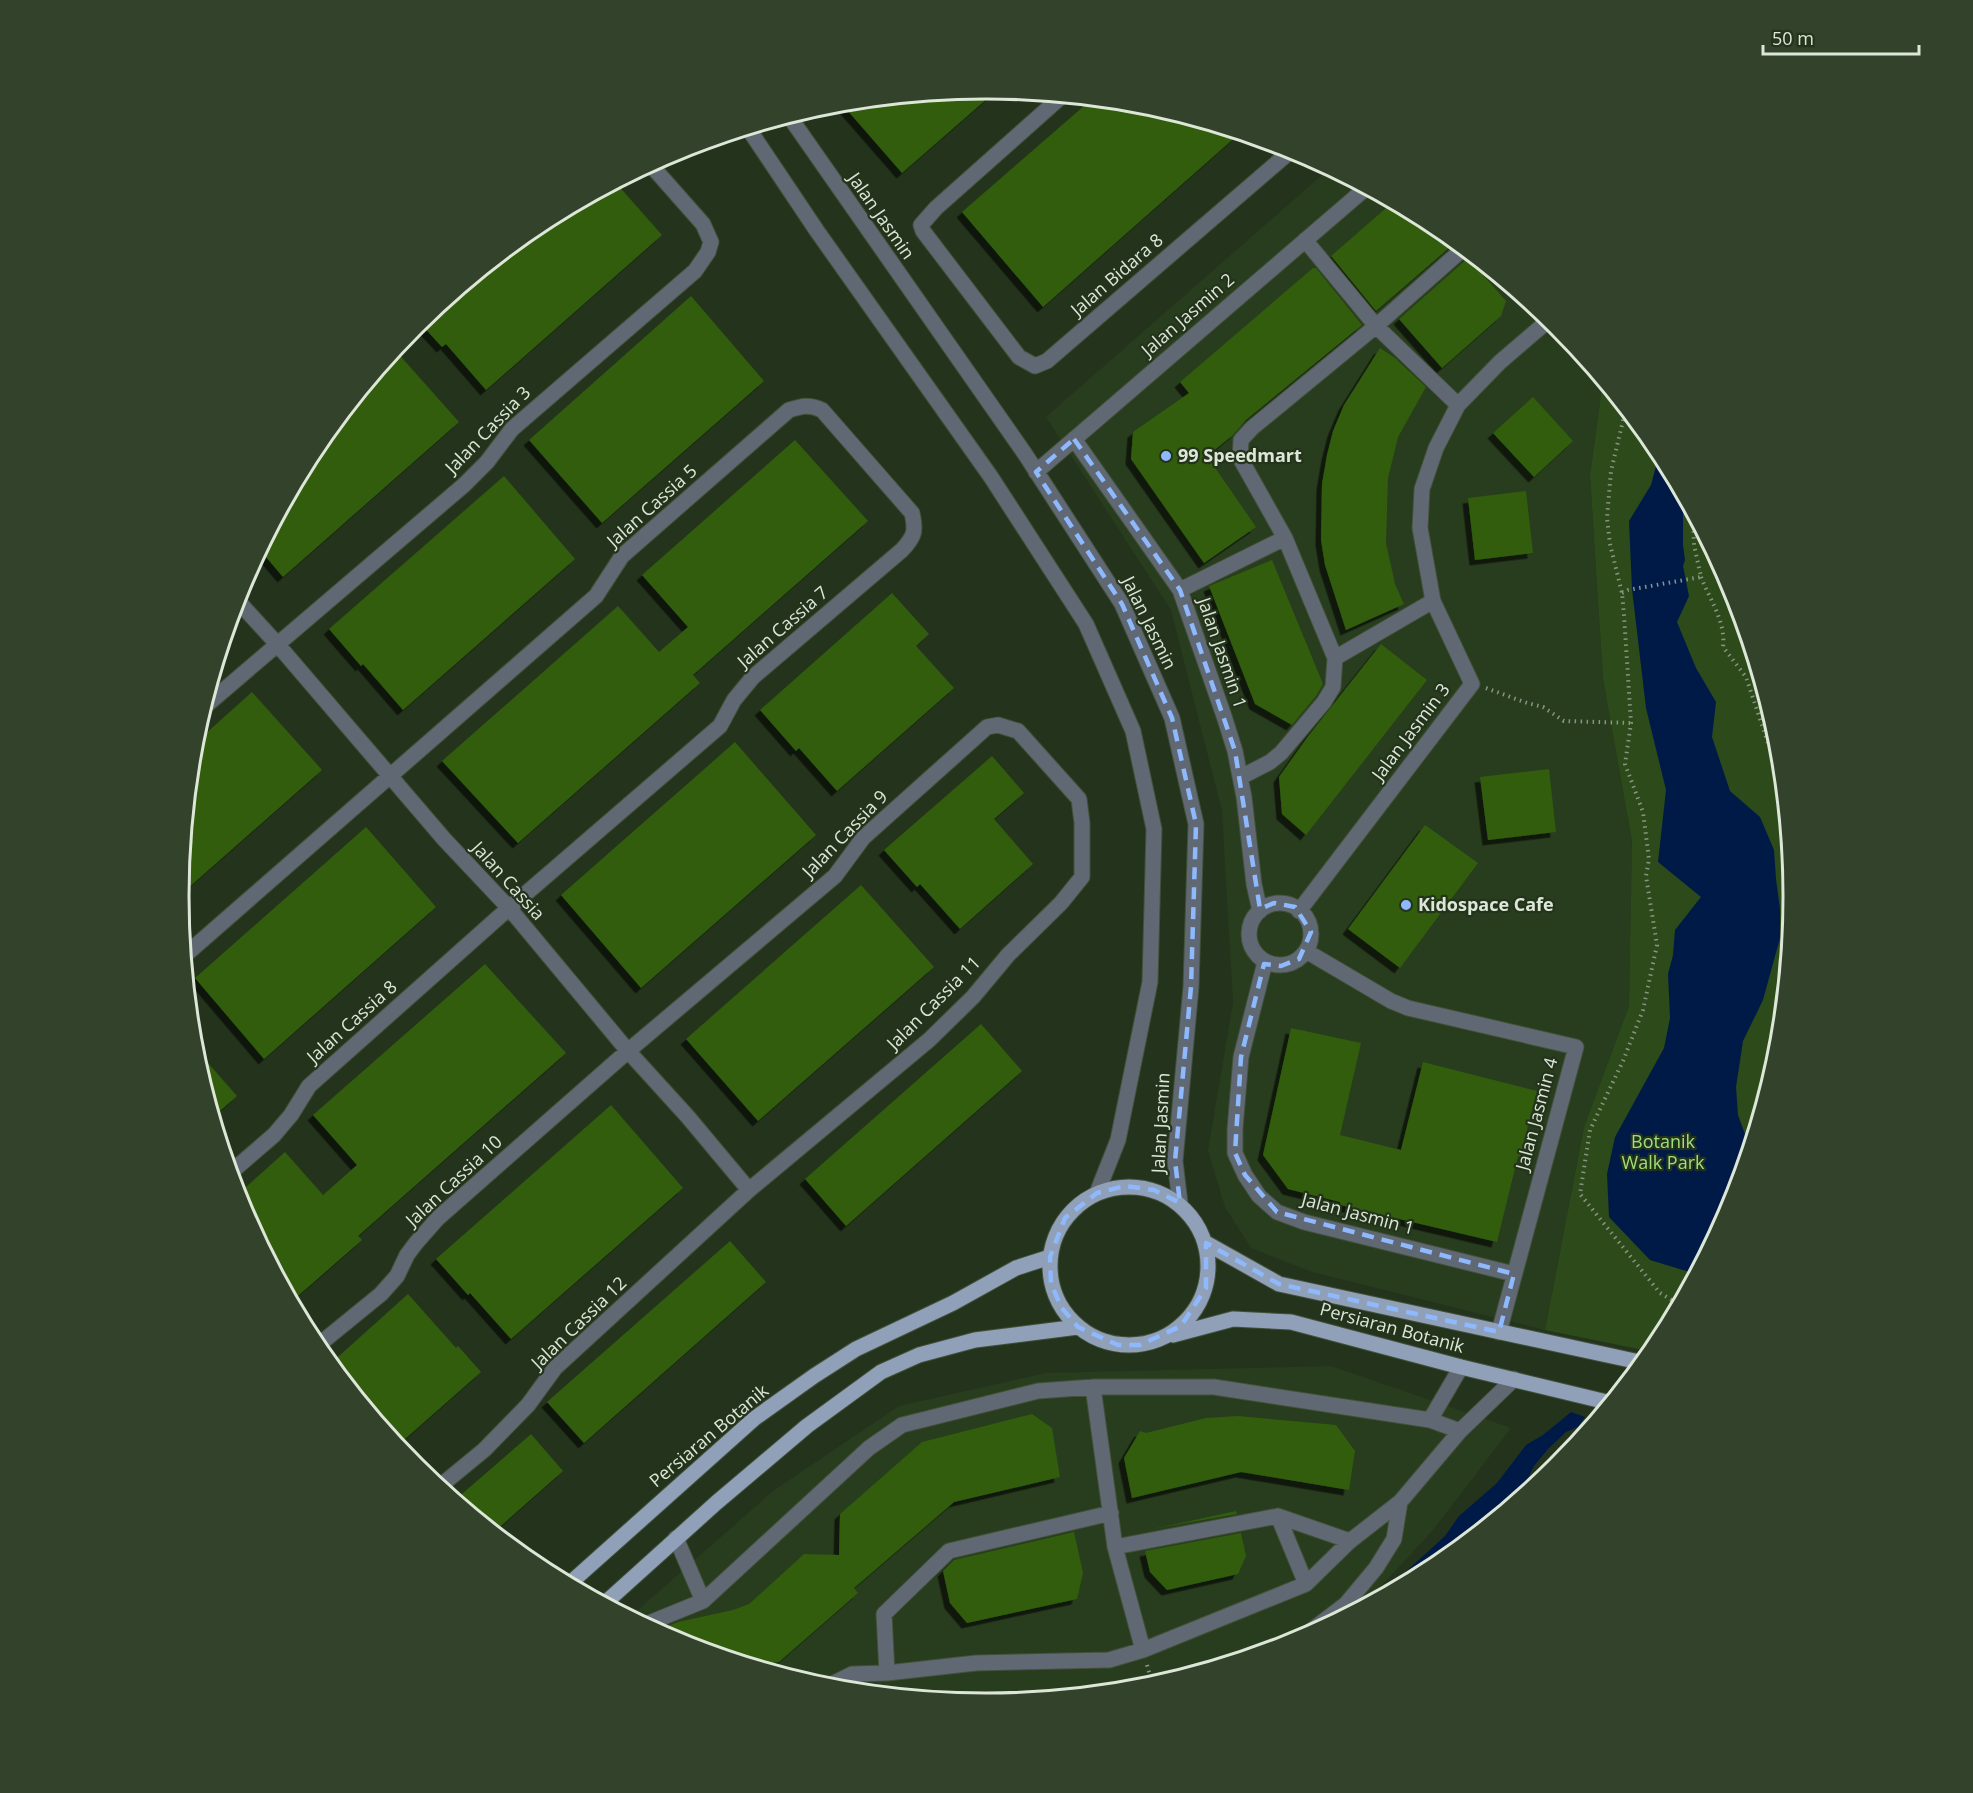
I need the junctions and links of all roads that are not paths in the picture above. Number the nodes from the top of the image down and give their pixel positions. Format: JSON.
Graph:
{"nodes":[{"id":1,"x":1055,"y":103,"type":"edge"},
{"id":2,"x":794,"y":123,"type":"edge"},
{"id":3,"x":752,"y":134,"type":"edge"},
{"id":4,"x":1284,"y":157,"type":"edge"},
{"id":5,"x":656,"y":171,"type":"edge"},
{"id":6,"x":1361,"y":193,"type":"edge"},
{"id":7,"x":1305,"y":240,"type":"junction"},
{"id":8,"x":1458,"y":254,"type":"edge"},
{"id":9,"x":1376,"y":326,"type":"junction"},
{"id":10,"x":1542,"y":326,"type":"edge"},
{"id":11,"x":1458,"y":405,"type":"junction"},
{"id":12,"x":1074,"y":439,"type":"junction"},
{"id":13,"x":868,"y":461,"type":"joint"},
{"id":14,"x":1036,"y":472,"type":"junction"},
{"id":15,"x":1285,"y":538,"type":"junction"},
{"id":16,"x":1180,"y":590,"type":"junction"},
{"id":17,"x":1433,"y":601,"type":"junction"},
{"id":18,"x":243,"y":608,"type":"edge"},
{"id":19,"x":278,"y":645,"type":"junction"},
{"id":20,"x":1335,"y":658,"type":"junction"},
{"id":21,"x":214,"y":699,"type":"edge"},
{"id":22,"x":389,"y":777,"type":"junction"},
{"id":23,"x":1240,"y":777,"type":"junction"},
{"id":24,"x":1061,"y":778,"type":"joint"},
{"id":25,"x":509,"y":908,"type":"junction"},
{"id":26,"x":1299,"y":910,"type":"junction"},
{"id":27,"x":1260,"y":911,"type":"junction"},
{"id":28,"x":191,"y":950,"type":"edge"},
{"id":29,"x":1306,"y":951,"type":"junction"},
{"id":30,"x":1265,"y":962,"type":"junction"},
{"id":31,"x":628,"y":1051,"type":"junction"},
{"id":32,"x":237,"y":1167,"type":"edge"},
{"id":33,"x":749,"y":1190,"type":"junction"},
{"id":34,"x":1097,"y":1193,"type":"junction"},
{"id":35,"x":1180,"y":1203,"type":"junction"},
{"id":36,"x":1206,"y":1243,"type":"junction"},
{"id":37,"x":1050,"y":1257,"type":"junction"},
{"id":38,"x":1514,"y":1274,"type":"junction"},
{"id":39,"x":1078,"y":1327,"type":"junction"},
{"id":40,"x":1499,"y":1332,"type":"junction"},
{"id":41,"x":1162,"y":1338,"type":"junction"},
{"id":42,"x":324,"y":1341,"type":"edge"},
{"id":43,"x":1635,"y":1361,"type":"edge"},
{"id":44,"x":1461,"y":1367,"type":"junction"},
{"id":45,"x":1514,"y":1379,"type":"junction"},
{"id":46,"x":1093,"y":1387,"type":"junction"},
{"id":47,"x":1603,"y":1401,"type":"edge"},
{"id":48,"x":1430,"y":1420,"type":"junction"},
{"id":49,"x":1460,"y":1431,"type":"junction"},
{"id":50,"x":446,"y":1481,"type":"edge"},
{"id":51,"x":1400,"y":1502,"type":"junction"},
{"id":52,"x":1111,"y":1513,"type":"junction"},
{"id":53,"x":1278,"y":1516,"type":"junction"},
{"id":54,"x":676,"y":1538,"type":"junction"},
{"id":55,"x":1350,"y":1541,"type":"junction"},
{"id":56,"x":1116,"y":1547,"type":"junction"},
{"id":57,"x":575,"y":1579,"type":"edge"},
{"id":58,"x":1306,"y":1584,"type":"junction"},
{"id":59,"x":610,"y":1599,"type":"edge"},
{"id":60,"x":704,"y":1601,"type":"junction"},
{"id":61,"x":1331,"y":1616,"type":"edge"},
{"id":62,"x":654,"y":1621,"type":"edge"},
{"id":63,"x":1143,"y":1650,"type":"junction"},
{"id":64,"x":887,"y":1673,"type":"junction"},
{"id":65,"x":839,"y":1680,"type":"edge"}],
"edges":[{"from":1,"to":4,"type":"street","name":"Jalan Bidara 8"},
{"from":2,"to":14,"type":"street","name":"Jalan Jasmin"},
{"from":3,"to":34,"type":"street","name":"Jalan Jasmin"},
{"from":5,"to":19,"type":"street","name":"Jalan Cassia 3"},
{"from":6,"to":7,"type":"street","name":"Jalan Jasmin 2"},
{"from":7,"to":9,"type":"street"},
{"from":7,"to":12,"type":"street","name":"Jalan Jasmin 2"},
{"from":8,"to":9,"type":"street"},
{"from":9,"to":11,"type":"street"},
{"from":9,"to":15,"type":"street"},
{"from":10,"to":11,"type":"street","name":"Jalan Jasmin 3"},
{"from":11,"to":17,"type":"street","name":"Jalan Jasmin 3"},
{"from":12,"to":14,"type":"street","name":"Jalan Jasmin 2"},
{"from":12,"to":16,"type":"street","name":"Jalan Jasmin 1"},
{"from":13,"to":22,"type":"street","name":"Jalan Cassia 5"},
{"from":13,"to":25,"type":"street","name":"Jalan Cassia 7"},
{"from":14,"to":35,"type":"street","name":"Jalan Jasmin"},
{"from":15,"to":16,"type":"street"},
{"from":15,"to":20,"type":"street"},
{"from":16,"to":23,"type":"street","name":"Jalan Jasmin 1"},
{"from":17,"to":20,"type":"street"},
{"from":17,"to":26,"type":"street","name":"Jalan Jasmin 3"},
{"from":18,"to":19,"type":"street","name":"Jalan Cassia"},
{"from":19,"to":21,"type":"street"},
{"from":19,"to":22,"type":"street","name":"Jalan Cassia"},
{"from":20,"to":23,"type":"street"},
{"from":22,"to":25,"type":"street","name":"Jalan Cassia"},
{"from":22,"to":28,"type":"street","name":"Jalan Cassia 5"},
{"from":23,"to":27,"type":"street","name":"Jalan Jasmin 1"},
{"from":24,"to":31,"type":"street","name":"Jalan Cassia 9"},
{"from":24,"to":33,"type":"street","name":"Jalan Cassia 11"},
{"from":25,"to":31,"type":"street","name":"Jalan Cassia"},
{"from":25,"to":32,"type":"street","name":"Jalan Cassia 8"},
{"from":26,"to":27,"type":"street"},
{"from":26,"to":29,"type":"street"},
{"from":27,"to":30,"type":"street"},
{"from":29,"to":30,"type":"street"},
{"from":29,"to":38,"type":"street","name":"Jalan Jasmin 4"},
{"from":30,"to":38,"type":"street","name":"Jalan Jasmin 1"},
{"from":31,"to":33,"type":"street","name":"Jalan Cassia"},
{"from":31,"to":42,"type":"street","name":"Jalan Cassia 10"},
{"from":33,"to":50,"type":"street","name":"Jalan Cassia 12"},
{"from":34,"to":35,"type":"main road"},
{"from":34,"to":37,"type":"main road"},
{"from":35,"to":36,"type":"main road"},
{"from":36,"to":40,"type":"main road","name":"Persiaran Botanik"},
{"from":36,"to":41,"type":"main road"},
{"from":37,"to":39,"type":"main road"},
{"from":37,"to":57,"type":"main road","name":"Persiaran Botanik"},
{"from":38,"to":40,"type":"street","name":"Jalan Jasmin 4"},
{"from":39,"to":41,"type":"main road"},
{"from":39,"to":54,"type":"main road"},
{"from":40,"to":43,"type":"main road","name":"Persiaran Botanik"},
{"from":41,"to":44,"type":"main road","name":"Persiaran Botanik"},
{"from":44,"to":45,"type":"main road","name":"Persiaran Botanik"},
{"from":44,"to":48,"type":"street"},
{"from":45,"to":47,"type":"main road","name":"Persiaran Botanik"},
{"from":45,"to":49,"type":"street"},
{"from":46,"to":48,"type":"street"},
{"from":46,"to":52,"type":"street"},
{"from":46,"to":60,"type":"street"},
{"from":48,"to":49,"type":"street"},
{"from":49,"to":51,"type":"street"},
{"from":51,"to":55,"type":"street"},
{"from":51,"to":61,"type":"street"},
{"from":52,"to":56,"type":"street"},
{"from":52,"to":64,"type":"street"},
{"from":53,"to":55,"type":"street"},
{"from":53,"to":56,"type":"street"},
{"from":53,"to":58,"type":"street"},
{"from":54,"to":59,"type":"main road"},
{"from":54,"to":60,"type":"street"},
{"from":55,"to":58,"type":"street"},
{"from":56,"to":63,"type":"street"},
{"from":58,"to":63,"type":"street"},
{"from":60,"to":62,"type":"street"},
{"from":63,"to":64,"type":"street"},
{"from":64,"to":65,"type":"street"}]}
